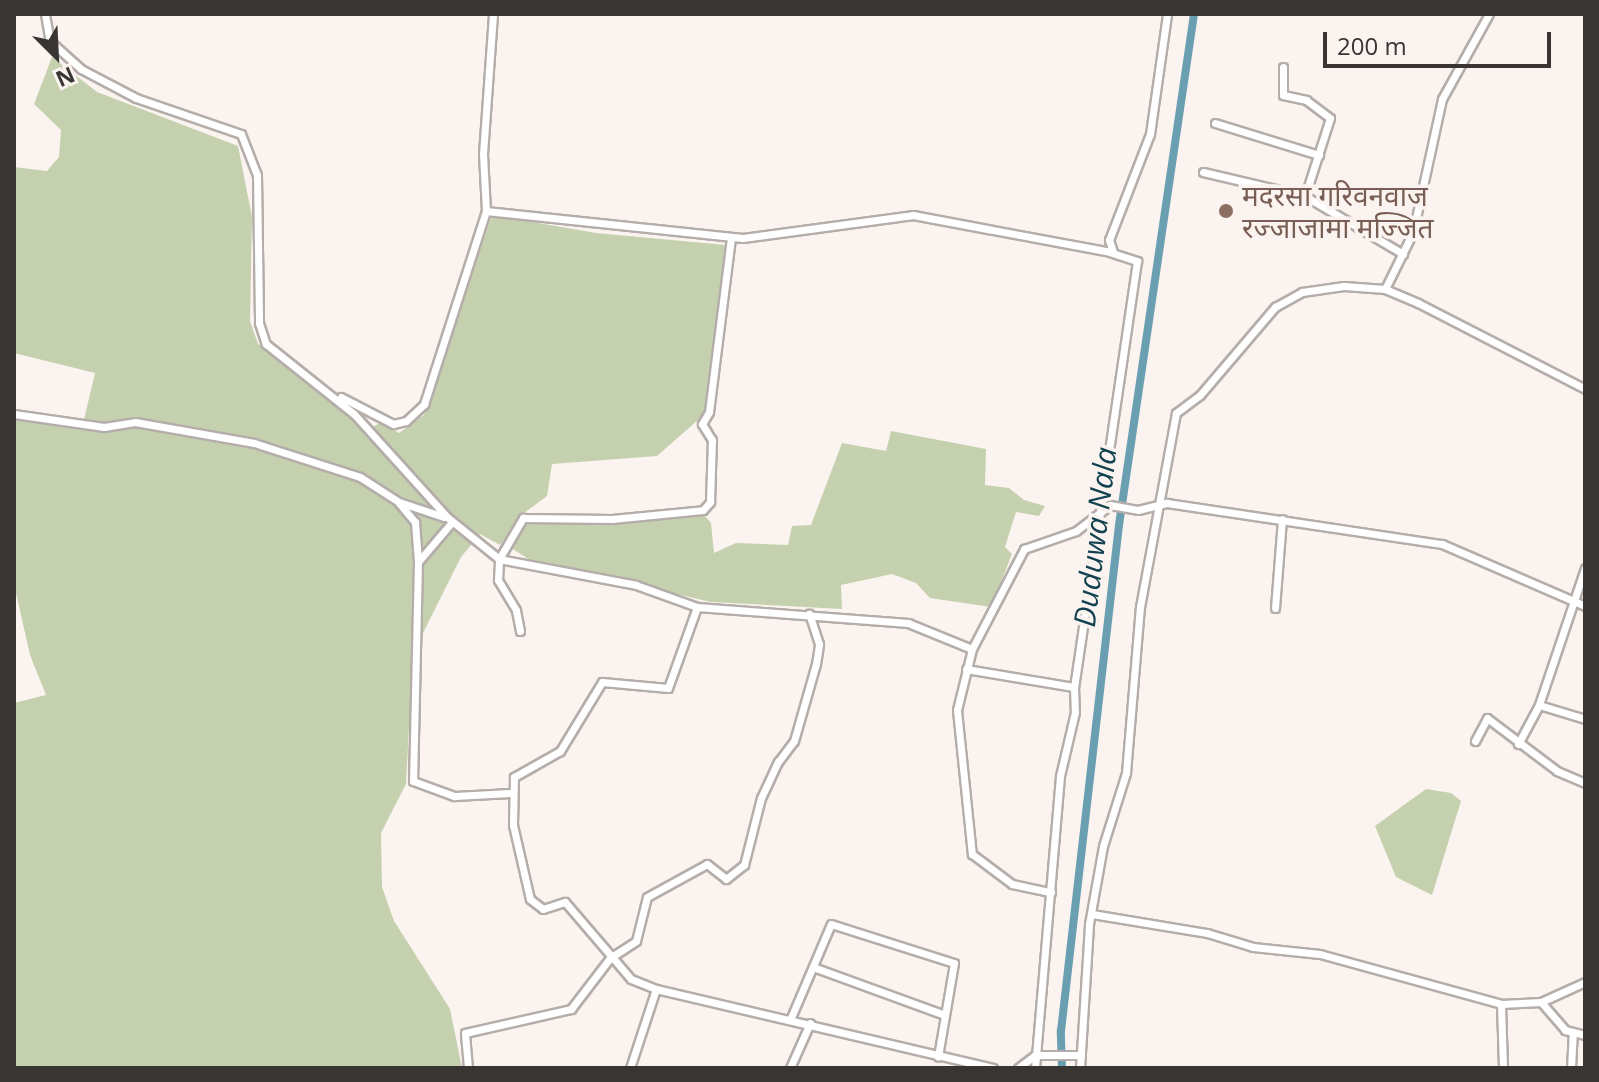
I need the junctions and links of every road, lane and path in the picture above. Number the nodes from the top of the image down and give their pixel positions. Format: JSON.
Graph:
{"nodes":[{"id":1,"x":45,"y":14,"type":"edge"},
{"id":2,"x":493,"y":14,"type":"edge"},
{"id":3,"x":1167,"y":14,"type":"edge"},
{"id":4,"x":1489,"y":14,"type":"edge"},
{"id":5,"x":1283,"y":67,"type":"dead end"},
{"id":6,"x":1215,"y":123,"type":"dead end"},
{"id":7,"x":1319,"y":155,"type":"junction"},
{"id":8,"x":1203,"y":172,"type":"dead end"},
{"id":9,"x":1305,"y":196,"type":"junction"},
{"id":10,"x":486,"y":211,"type":"junction"},
{"id":11,"x":731,"y":237,"type":"junction"},
{"id":12,"x":1113,"y":252,"type":"junction"},
{"id":13,"x":1403,"y":254,"type":"junction"},
{"id":14,"x":1385,"y":289,"type":"junction"},
{"id":15,"x":322,"y":386,"type":"junction"},
{"id":16,"x":1585,"y":389,"type":"edge"},
{"id":17,"x":14,"y":414,"type":"edge"},
{"id":18,"x":399,"y":502,"type":"junction"},
{"id":19,"x":1157,"y":503,"type":"junction"},
{"id":20,"x":1099,"y":515,"type":"junction"},
{"id":21,"x":1282,"y":519,"type":"junction"},
{"id":22,"x":449,"y":520,"type":"junction"},
{"id":23,"x":499,"y":559,"type":"junction"},
{"id":24,"x":418,"y":562,"type":"junction"},
{"id":25,"x":1585,"y":568,"type":"edge"},
{"id":26,"x":1575,"y":602,"type":"junction"},
{"id":27,"x":1585,"y":606,"type":"edge"},
{"id":28,"x":697,"y":607,"type":"junction"},
{"id":29,"x":1275,"y":608,"type":"dead end"},
{"id":30,"x":809,"y":614,"type":"junction"},
{"id":31,"x":520,"y":631,"type":"dead end"},
{"id":32,"x":972,"y":649,"type":"junction"},
{"id":33,"x":966,"y":669,"type":"junction"},
{"id":34,"x":1074,"y":687,"type":"junction"},
{"id":35,"x":1539,"y":705,"type":"junction"},
{"id":36,"x":1585,"y":719,"type":"edge"},
{"id":37,"x":1475,"y":741,"type":"dead end"},
{"id":38,"x":1518,"y":744,"type":"junction"},
{"id":39,"x":1585,"y":783,"type":"edge"},
{"id":40,"x":511,"y":793,"type":"junction"},
{"id":41,"x":1051,"y":892,"type":"junction"},
{"id":42,"x":1092,"y":914,"type":"junction"},
{"id":43,"x":610,"y":958,"type":"junction"},
{"id":44,"x":813,"y":967,"type":"junction"},
{"id":45,"x":1585,"y":982,"type":"edge"},
{"id":46,"x":656,"y":989,"type":"junction"},
{"id":47,"x":1541,"y":1002,"type":"junction"},
{"id":48,"x":1501,"y":1004,"type":"junction"},
{"id":49,"x":945,"y":1015,"type":"junction"},
{"id":50,"x":790,"y":1020,"type":"junction"},
{"id":51,"x":810,"y":1023,"type":"junction"},
{"id":52,"x":1573,"y":1034,"type":"junction"},
{"id":53,"x":1585,"y":1035,"type":"edge"},
{"id":54,"x":1035,"y":1055,"type":"junction"},
{"id":55,"x":1081,"y":1055,"type":"junction"},
{"id":56,"x":938,"y":1057,"type":"junction"},
{"id":57,"x":468,"y":1068,"type":"edge"},
{"id":58,"x":630,"y":1068,"type":"edge"},
{"id":59,"x":790,"y":1068,"type":"edge"},
{"id":60,"x":993,"y":1068,"type":"edge"},
{"id":61,"x":1018,"y":1068,"type":"edge"},
{"id":62,"x":1035,"y":1068,"type":"edge"},
{"id":63,"x":1080,"y":1068,"type":"edge"},
{"id":64,"x":1503,"y":1068,"type":"edge"},
{"id":65,"x":1571,"y":1068,"type":"edge"}],
"edges":[{"from":1,"to":15,"type":"street"},
{"from":2,"to":10,"type":"street"},
{"from":3,"to":12,"type":"street"},
{"from":4,"to":13,"type":"street"},
{"from":5,"to":7,"type":"street"},
{"from":6,"to":7,"type":"street"},
{"from":7,"to":9,"type":"street"},
{"from":8,"to":9,"type":"street"},
{"from":9,"to":13,"type":"street"},
{"from":10,"to":11,"type":"street"},
{"from":10,"to":15,"type":"street"},
{"from":11,"to":12,"type":"street"},
{"from":11,"to":23,"type":"street"},
{"from":12,"to":20,"type":"street"},
{"from":13,"to":14,"type":"street"},
{"from":14,"to":16,"type":"street"},
{"from":14,"to":19,"type":"street"},
{"from":15,"to":22,"type":"street"},
{"from":17,"to":18,"type":"street"},
{"from":18,"to":22,"type":"street"},
{"from":18,"to":24,"type":"street"},
{"from":19,"to":20,"type":"street"},
{"from":19,"to":21,"type":"street"},
{"from":19,"to":42,"type":"street"},
{"from":20,"to":32,"type":"street"},
{"from":20,"to":34,"type":"street"},
{"from":21,"to":26,"type":"street"},
{"from":21,"to":29,"type":"street"},
{"from":22,"to":23,"type":"street"},
{"from":22,"to":24,"type":"street"},
{"from":23,"to":28,"type":"street"},
{"from":23,"to":31,"type":"street"},
{"from":24,"to":40,"type":"street"},
{"from":25,"to":26,"type":"street"},
{"from":26,"to":27,"type":"street"},
{"from":26,"to":35,"type":"street"},
{"from":28,"to":30,"type":"street"},
{"from":28,"to":40,"type":"street"},
{"from":30,"to":32,"type":"street"},
{"from":30,"to":43,"type":"street"},
{"from":32,"to":33,"type":"street"},
{"from":33,"to":34,"type":"street"},
{"from":33,"to":41,"type":"street"},
{"from":34,"to":41,"type":"street"},
{"from":35,"to":36,"type":"street"},
{"from":35,"to":38,"type":"street"},
{"from":37,"to":38,"type":"street"},
{"from":38,"to":39,"type":"street"},
{"from":40,"to":43,"type":"street"},
{"from":41,"to":54,"type":"street"},
{"from":42,"to":48,"type":"street"},
{"from":42,"to":55,"type":"street"},
{"from":43,"to":46,"type":"street"},
{"from":43,"to":57,"type":"street"},
{"from":44,"to":49,"type":"street"},
{"from":44,"to":49,"type":"street"},
{"from":44,"to":50,"type":"street"},
{"from":45,"to":47,"type":"street"},
{"from":46,"to":50,"type":"street"},
{"from":46,"to":58,"type":"street"},
{"from":47,"to":48,"type":"street"},
{"from":47,"to":52,"type":"street"},
{"from":48,"to":64,"type":"street"},
{"from":49,"to":56,"type":"street"},
{"from":50,"to":51,"type":"street"},
{"from":51,"to":56,"type":"street"},
{"from":51,"to":59,"type":"street"},
{"from":52,"to":53,"type":"street"},
{"from":52,"to":65,"type":"street"},
{"from":54,"to":55,"type":"street"},
{"from":54,"to":61,"type":"street"},
{"from":54,"to":62,"type":"street"},
{"from":55,"to":63,"type":"street"},
{"from":56,"to":60,"type":"street"}]}
